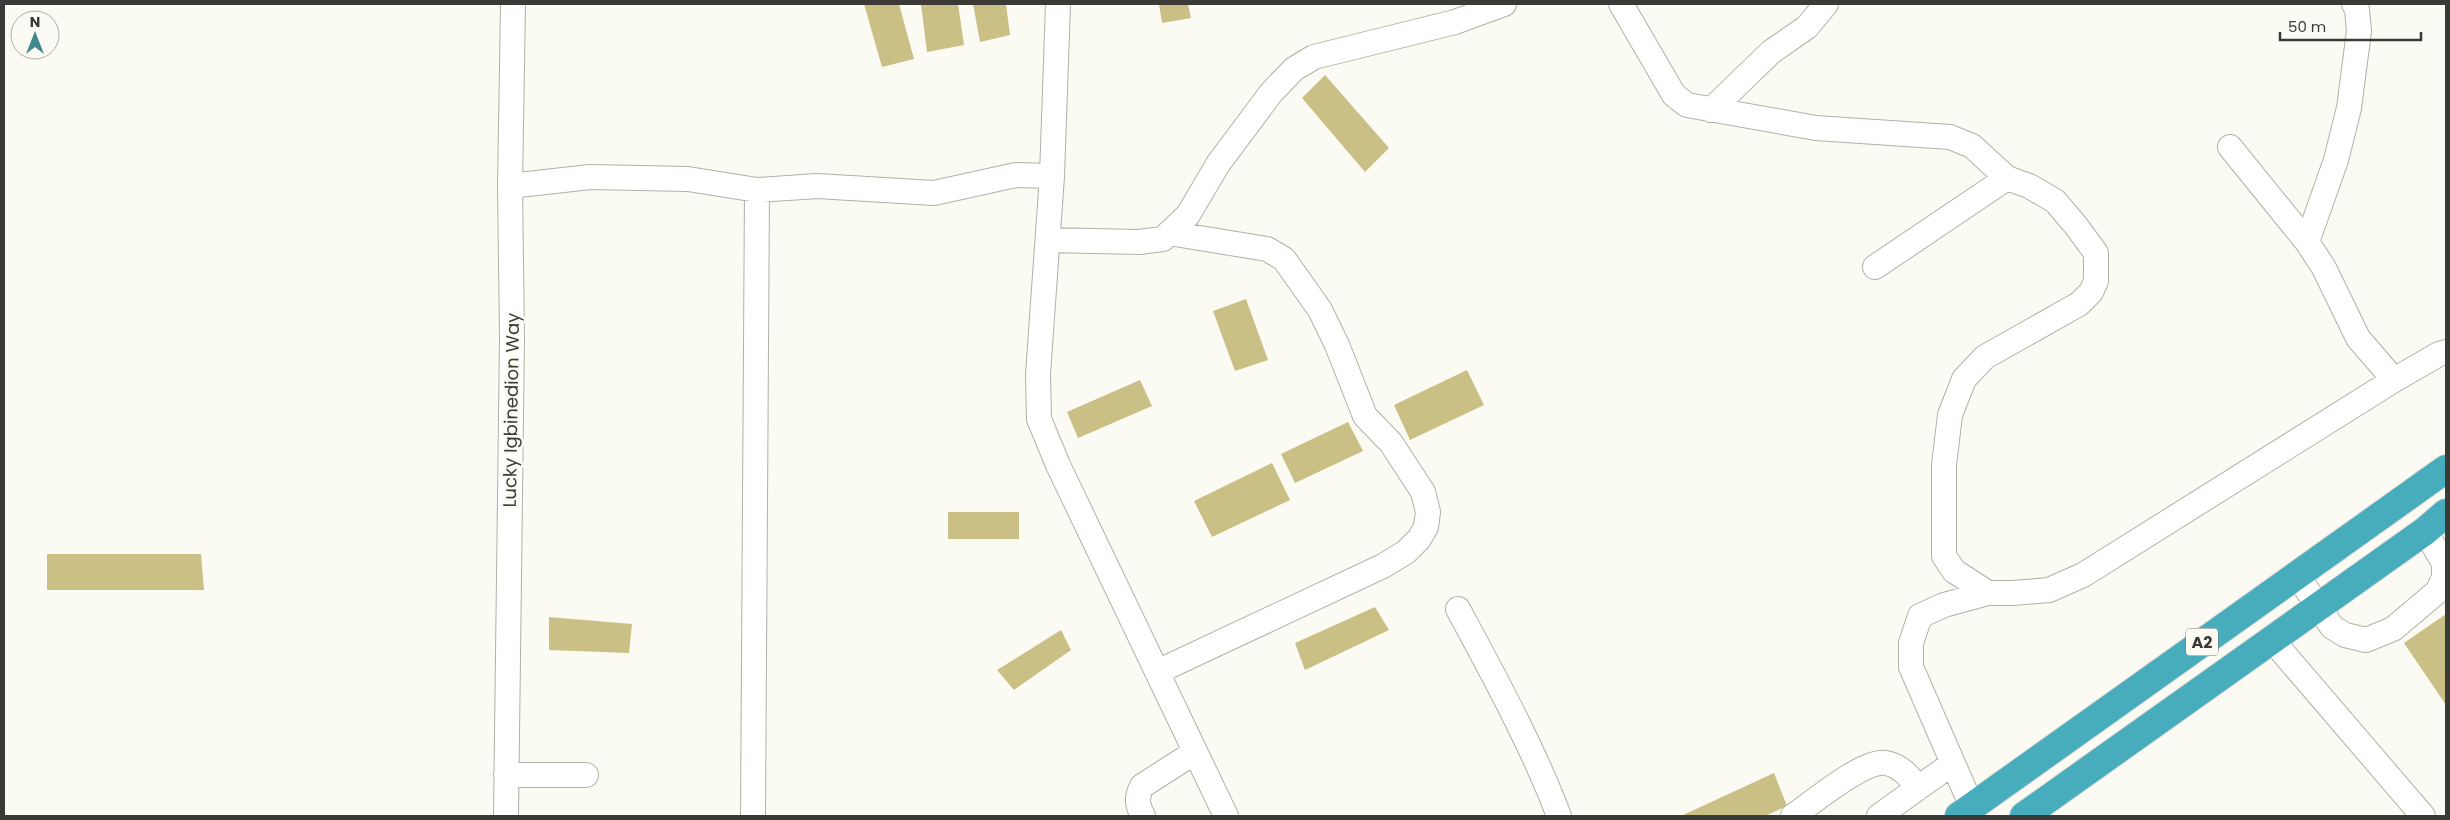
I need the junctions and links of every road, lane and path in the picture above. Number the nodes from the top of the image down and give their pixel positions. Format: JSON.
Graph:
{"nodes":[{"id":1,"x":513,"y":4,"type":"edge"},
{"id":2,"x":1058,"y":4,"type":"edge"},
{"id":3,"x":1504,"y":4,"type":"edge"},
{"id":4,"x":1621,"y":4,"type":"edge"},
{"id":5,"x":1826,"y":4,"type":"edge"},
{"id":6,"x":2354,"y":4,"type":"edge"},
{"id":7,"x":1711,"y":110,"type":"junction"},
{"id":8,"x":2230,"y":147,"type":"dead end"},
{"id":9,"x":1052,"y":176,"type":"junction"},
{"id":10,"x":2007,"y":178,"type":"junction"},
{"id":11,"x":510,"y":186,"type":"junction"},
{"id":12,"x":758,"y":190,"type":"junction"},
{"id":13,"x":1169,"y":233,"type":"junction"},
{"id":14,"x":1048,"y":240,"type":"junction"},
{"id":15,"x":2307,"y":242,"type":"junction"},
{"id":16,"x":1875,"y":267,"type":"dead end"},
{"id":17,"x":2446,"y":352,"type":"edge"},
{"id":18,"x":2394,"y":380,"type":"junction"},
{"id":19,"x":2446,"y":469,"type":"edge"},
{"id":20,"x":2446,"y":513,"type":"edge"},
{"id":21,"x":2425,"y":531,"type":"junction"},
{"id":22,"x":2297,"y":575,"type":"junction"},
{"id":23,"x":1988,"y":593,"type":"junction"},
{"id":24,"x":1458,"y":609,"type":"dead end"},
{"id":25,"x":2318,"y":609,"type":"junction"},
{"id":26,"x":2273,"y":641,"type":"junction"},
{"id":27,"x":1157,"y":672,"type":"junction"},
{"id":28,"x":1195,"y":752,"type":"junction"},
{"id":29,"x":1952,"y":764,"type":"junction"},
{"id":30,"x":506,"y":775,"type":"junction"},
{"id":31,"x":586,"y":775,"type":"dead end"},
{"id":32,"x":1918,"y":788,"type":"junction"},
{"id":33,"x":1966,"y":811,"type":"edge"},
{"id":34,"x":506,"y":816,"type":"edge"},
{"id":35,"x":753,"y":816,"type":"edge"},
{"id":36,"x":1143,"y":816,"type":"edge"},
{"id":37,"x":1226,"y":816,"type":"edge"},
{"id":38,"x":1559,"y":816,"type":"edge"},
{"id":39,"x":1793,"y":816,"type":"edge"},
{"id":40,"x":1879,"y":816,"type":"edge"},
{"id":41,"x":2024,"y":816,"type":"edge"},
{"id":42,"x":2423,"y":816,"type":"edge"}],
"edges":[{"from":1,"to":11,"type":"street","name":"Lucky Igbinedion Way"},
{"from":2,"to":9,"type":"street"},
{"from":3,"to":13,"type":"street"},
{"from":4,"to":7,"type":"street"},
{"from":5,"to":7,"type":"street"},
{"from":6,"to":15,"type":"street"},
{"from":7,"to":10,"type":"street"},
{"from":8,"to":15,"type":"street"},
{"from":9,"to":12,"type":"street"},
{"from":9,"to":14,"type":"street"},
{"from":10,"to":16,"type":"street"},
{"from":10,"to":23,"type":"street"},
{"from":11,"to":12,"type":"street"},
{"from":11,"to":30,"type":"street","name":"Lucky Igbinedion Way"},
{"from":12,"to":35,"type":"street"},
{"from":13,"to":14,"type":"street"},
{"from":13,"to":27,"type":"street"},
{"from":14,"to":27,"type":"street"},
{"from":15,"to":18,"type":"street"},
{"from":17,"to":18,"type":"street"},
{"from":18,"to":23,"type":"street"},
{"from":19,"to":22,"type":"highway","number":"A2"},
{"from":20,"to":21,"type":"highway","number":"A2"},
{"from":21,"to":25,"type":"highway","number":"A2"},
{"from":21,"to":25,"type":"street"},
{"from":22,"to":25,"type":"street"},
{"from":22,"to":33,"type":"highway","number":"A2"},
{"from":23,"to":29,"type":"street"},
{"from":24,"to":38,"type":"street"},
{"from":25,"to":26,"type":"highway","number":"A2"},
{"from":26,"to":41,"type":"highway","number":"A2"},
{"from":26,"to":42,"type":"street"},
{"from":27,"to":28,"type":"street"},
{"from":28,"to":36,"type":"street"},
{"from":28,"to":37,"type":"street"},
{"from":29,"to":32,"type":"street"},
{"from":29,"to":33,"type":"street"},
{"from":30,"to":31,"type":"street"},
{"from":30,"to":34,"type":"street","name":"Lucky Igbinedion Way"},
{"from":32,"to":39,"type":"street"},
{"from":32,"to":40,"type":"street"}]}
